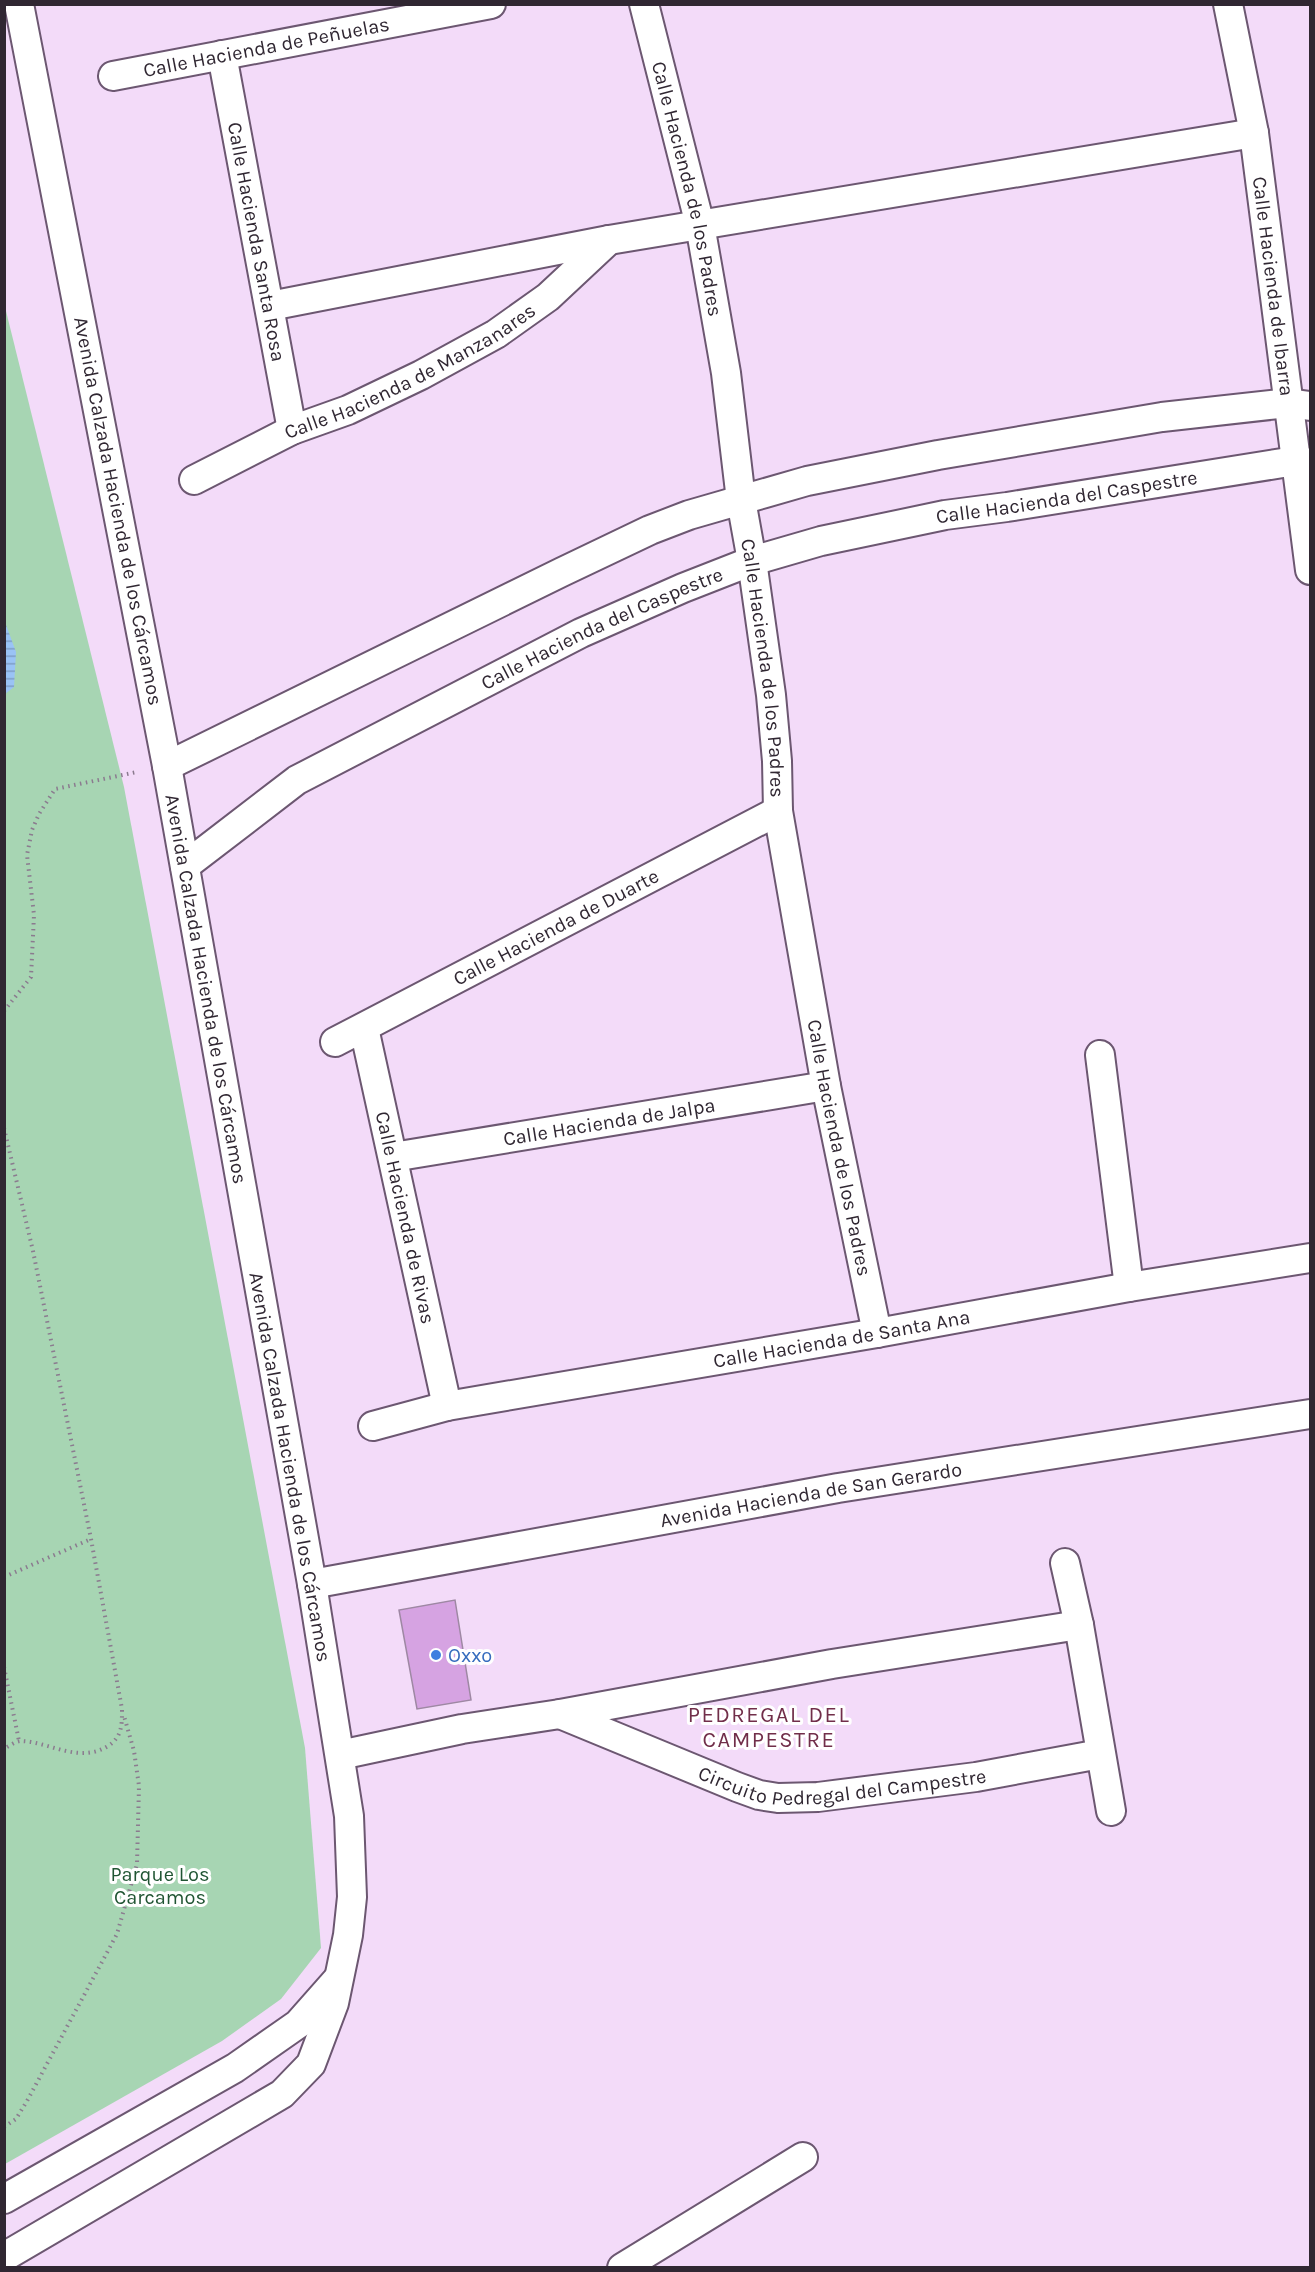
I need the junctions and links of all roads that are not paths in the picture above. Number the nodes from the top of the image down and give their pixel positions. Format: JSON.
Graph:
{"nodes":[{"id":1,"x":19,"y":4,"type":"edge"},
{"id":2,"x":491,"y":4,"type":"edge"},
{"id":3,"x":644,"y":4,"type":"edge"},
{"id":4,"x":1228,"y":4,"type":"edge"},
{"id":5,"x":222,"y":55,"type":"junction"},
{"id":6,"x":113,"y":76,"type":"dead end"},
{"id":7,"x":1254,"y":133,"type":"junction"},
{"id":8,"x":700,"y":225,"type":"junction"},
{"id":9,"x":609,"y":240,"type":"junction"},
{"id":10,"x":270,"y":306,"type":"junction"},
{"id":11,"x":1299,"y":404,"type":"edge"},
{"id":12,"x":292,"y":430,"type":"junction"},
{"id":13,"x":1303,"y":462,"type":"edge"},
{"id":14,"x":194,"y":480,"type":"dead end"},
{"id":15,"x":741,"y":500,"type":"junction"},
{"id":16,"x":752,"y":561,"type":"junction"},
{"id":17,"x":1311,"y":570,"type":"edge"},
{"id":18,"x":167,"y":766,"type":"junction"},
{"id":19,"x":778,"y":811,"type":"junction"},
{"id":20,"x":185,"y":866,"type":"junction"},
{"id":21,"x":364,"y":1029,"type":"junction"},
{"id":22,"x":335,"y":1042,"type":"dead end"},
{"id":23,"x":1100,"y":1055,"type":"dead end"},
{"id":24,"x":826,"y":1086,"type":"junction"},
{"id":25,"x":393,"y":1157,"type":"junction"},
{"id":26,"x":1311,"y":1258,"type":"edge"},
{"id":27,"x":1129,"y":1287,"type":"junction"},
{"id":28,"x":877,"y":1333,"type":"junction"},
{"id":29,"x":447,"y":1406,"type":"junction"},
{"id":30,"x":1311,"y":1414,"type":"edge"},
{"id":31,"x":373,"y":1426,"type":"dead end"},
{"id":32,"x":1065,"y":1563,"type":"dead end"},
{"id":33,"x":312,"y":1584,"type":"junction"},
{"id":34,"x":1079,"y":1625,"type":"junction"},
{"id":35,"x":560,"y":1714,"type":"junction"},
{"id":36,"x":1100,"y":1754,"type":"junction"},
{"id":37,"x":340,"y":1755,"type":"junction"},
{"id":38,"x":1111,"y":1811,"type":"dead end"},
{"id":39,"x":339,"y":1977,"type":"junction"},
{"id":40,"x":803,"y":2157,"type":"dead end"},
{"id":41,"x":4,"y":2199,"type":"edge"},
{"id":42,"x":4,"y":2257,"type":"edge"},
{"id":43,"x":622,"y":2268,"type":"edge"}],
"edges":[{"from":1,"to":18,"type":"street","name":"Avenida Calzada Hacienda de los Cárcamos"},
{"from":2,"to":5,"type":"street","name":"Calle Hacienda de Peñuelas"},
{"from":3,"to":8,"type":"street","name":"Calle Hacienda de los Padres"},
{"from":4,"to":7,"type":"street","name":"Calle Hacienda de Ibarra"},
{"from":5,"to":6,"type":"street","name":"Calle Hacienda de Peñuelas"},
{"from":5,"to":10,"type":"street","name":"Calle Hacienda Santa Rosa"},
{"from":7,"to":8,"type":"street"},
{"from":7,"to":11,"type":"street","name":"Calle Hacienda de Ibarra"},
{"from":8,"to":9,"type":"street"},
{"from":8,"to":15,"type":"street","name":"Calle Hacienda de los Padres"},
{"from":9,"to":10,"type":"street"},
{"from":9,"to":12,"type":"street","name":"Calle Hacienda de Manzanares"},
{"from":10,"to":12,"type":"street","name":"Calle Hacienda Santa Rosa"},
{"from":11,"to":13,"type":"street","name":"Calle Hacienda de Ibarra"},
{"from":11,"to":15,"type":"street"},
{"from":12,"to":14,"type":"street","name":"Calle Hacienda de Manzanares"},
{"from":13,"to":16,"type":"street","name":"Calle Hacienda del Caspestre"},
{"from":13,"to":17,"type":"street","name":"Calle Hacienda de Ibarra"},
{"from":15,"to":16,"type":"street","name":"Calle Hacienda de los Padres"},
{"from":15,"to":18,"type":"street"},
{"from":16,"to":19,"type":"street","name":"Calle Hacienda de los Padres"},
{"from":16,"to":20,"type":"street","name":"Calle Hacienda del Caspestre"},
{"from":18,"to":20,"type":"street","name":"Avenida Calzada Hacienda de los Cárcamos"},
{"from":19,"to":21,"type":"street","name":"Calle Hacienda de Duarte"},
{"from":19,"to":24,"type":"street","name":"Calle Hacienda de los Padres"},
{"from":20,"to":33,"type":"street","name":"Avenida Calzada Hacienda de los Cárcamos"},
{"from":21,"to":22,"type":"street","name":"Calle Hacienda de Duarte"},
{"from":21,"to":25,"type":"street","name":"Calle Hacienda de Rivas"},
{"from":23,"to":27,"type":"street"},
{"from":24,"to":25,"type":"street","name":"Calle Hacienda de Jalpa"},
{"from":24,"to":28,"type":"street","name":"Calle Hacienda de los Padres"},
{"from":25,"to":29,"type":"street","name":"Calle Hacienda de Rivas"},
{"from":26,"to":27,"type":"street","name":"Calle Hacienda de Santa Ana"},
{"from":27,"to":28,"type":"street","name":"Calle Hacienda de Santa Ana"},
{"from":28,"to":29,"type":"street","name":"Calle Hacienda de Santa Ana"},
{"from":29,"to":31,"type":"street","name":"Calle Hacienda de Santa Ana"},
{"from":30,"to":33,"type":"street","name":"Avenida Hacienda de San Gerardo"},
{"from":32,"to":34,"type":"street"},
{"from":33,"to":37,"type":"street","name":"Avenida Calzada Hacienda de los Cárcamos"},
{"from":34,"to":35,"type":"street"},
{"from":34,"to":36,"type":"street"},
{"from":35,"to":36,"type":"street","name":"Circuito Pedregal del Campestre"},
{"from":35,"to":37,"type":"street"},
{"from":36,"to":38,"type":"street"},
{"from":37,"to":39,"type":"street","name":"Avenida Calzada Hacienda de los Cárcamos"},
{"from":39,"to":41,"type":"street","name":"Avenida Calzada Hacienda de los Cárcamos"},
{"from":39,"to":42,"type":"street","name":"Avenida Calzada Hacienda de los Cárcamos"},
{"from":40,"to":43,"type":"street"}]}
